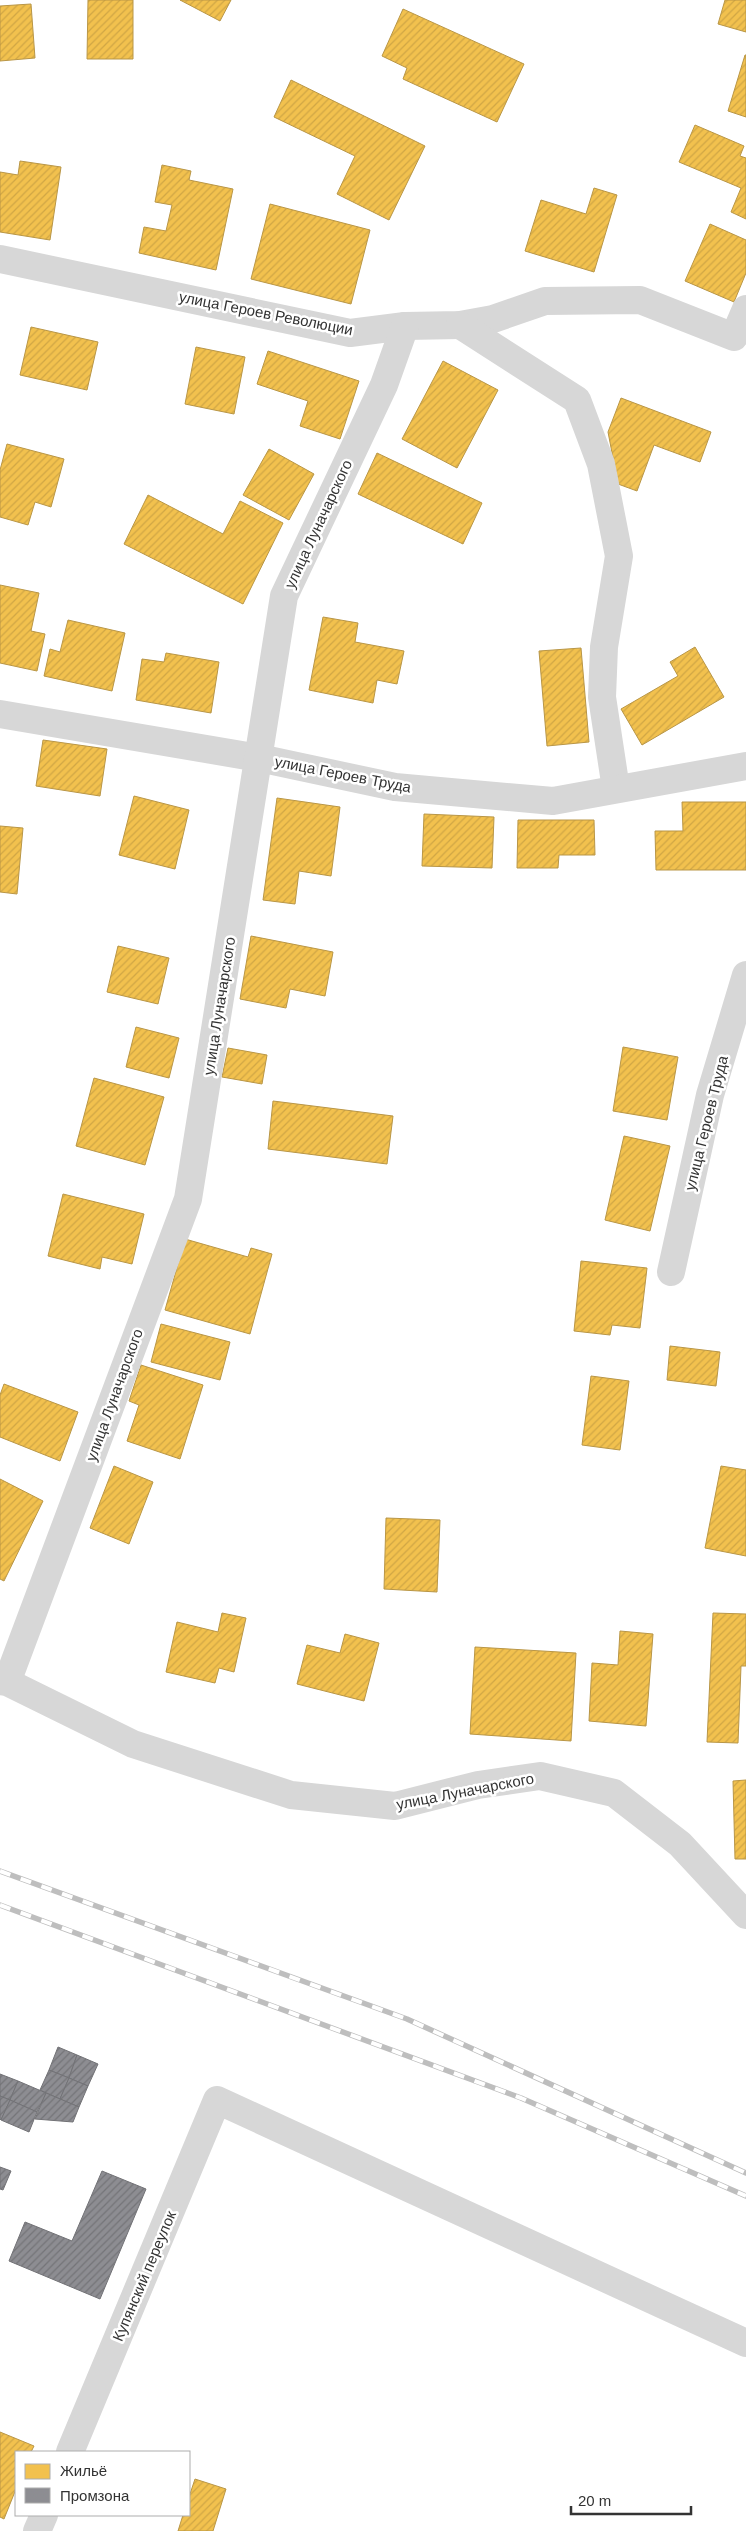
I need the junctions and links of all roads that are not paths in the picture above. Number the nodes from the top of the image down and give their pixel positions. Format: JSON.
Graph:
{"nodes":[{"id":1,"x":0,"y":259,"type":"edge"},
{"id":2,"x":746,"y":309,"type":"edge"},
{"id":3,"x":460,"y":324,"type":"junction"},
{"id":4,"x":405,"y":326,"type":"junction"},
{"id":5,"x":0,"y":714,"type":"edge"},
{"id":6,"x":259,"y":758,"type":"junction"},
{"id":7,"x":746,"y":766,"type":"edge"},
{"id":8,"x":616,"y":789,"type":"junction"},
{"id":9,"x":746,"y":975,"type":"edge"},
{"id":10,"x":671,"y":1272,"type":"dead end"},
{"id":11,"x":3,"y":1681,"type":"edge"},
{"id":12,"x":746,"y":1915,"type":"edge"},
{"id":13,"x":746,"y":2343,"type":"edge"},
{"id":14,"x":70,"y":2451,"type":"edge"},
{"id":15,"x":44,"y":2516,"type":"edge"},
{"id":16,"x":37,"y":2531,"type":"edge"}],
"edges":[{"from":1,"to":4,"type":"street","name":"улица Героев Революции"},
{"from":2,"to":3,"type":"street","name":"улица Героев Революции"},
{"from":3,"to":4,"type":"street","name":"улица Героев Революции"},
{"from":3,"to":8,"type":"street"},
{"from":4,"to":6,"type":"street","name":"улица Луначарского"},
{"from":5,"to":6,"type":"street","name":"улица Героев Труда"},
{"from":6,"to":8,"type":"street","name":"улица Героев Труда"},
{"from":6,"to":11,"type":"street","name":"улица Луначарского"},
{"from":7,"to":8,"type":"street","name":"улица Героев Труда"},
{"from":9,"to":10,"type":"street","name":"улица Героев Труда"},
{"from":11,"to":12,"type":"street","name":"улица Луначарского"},
{"from":13,"to":14,"type":"street","name":"Купянский переулок"},
{"from":15,"to":16,"type":"street"}]}
